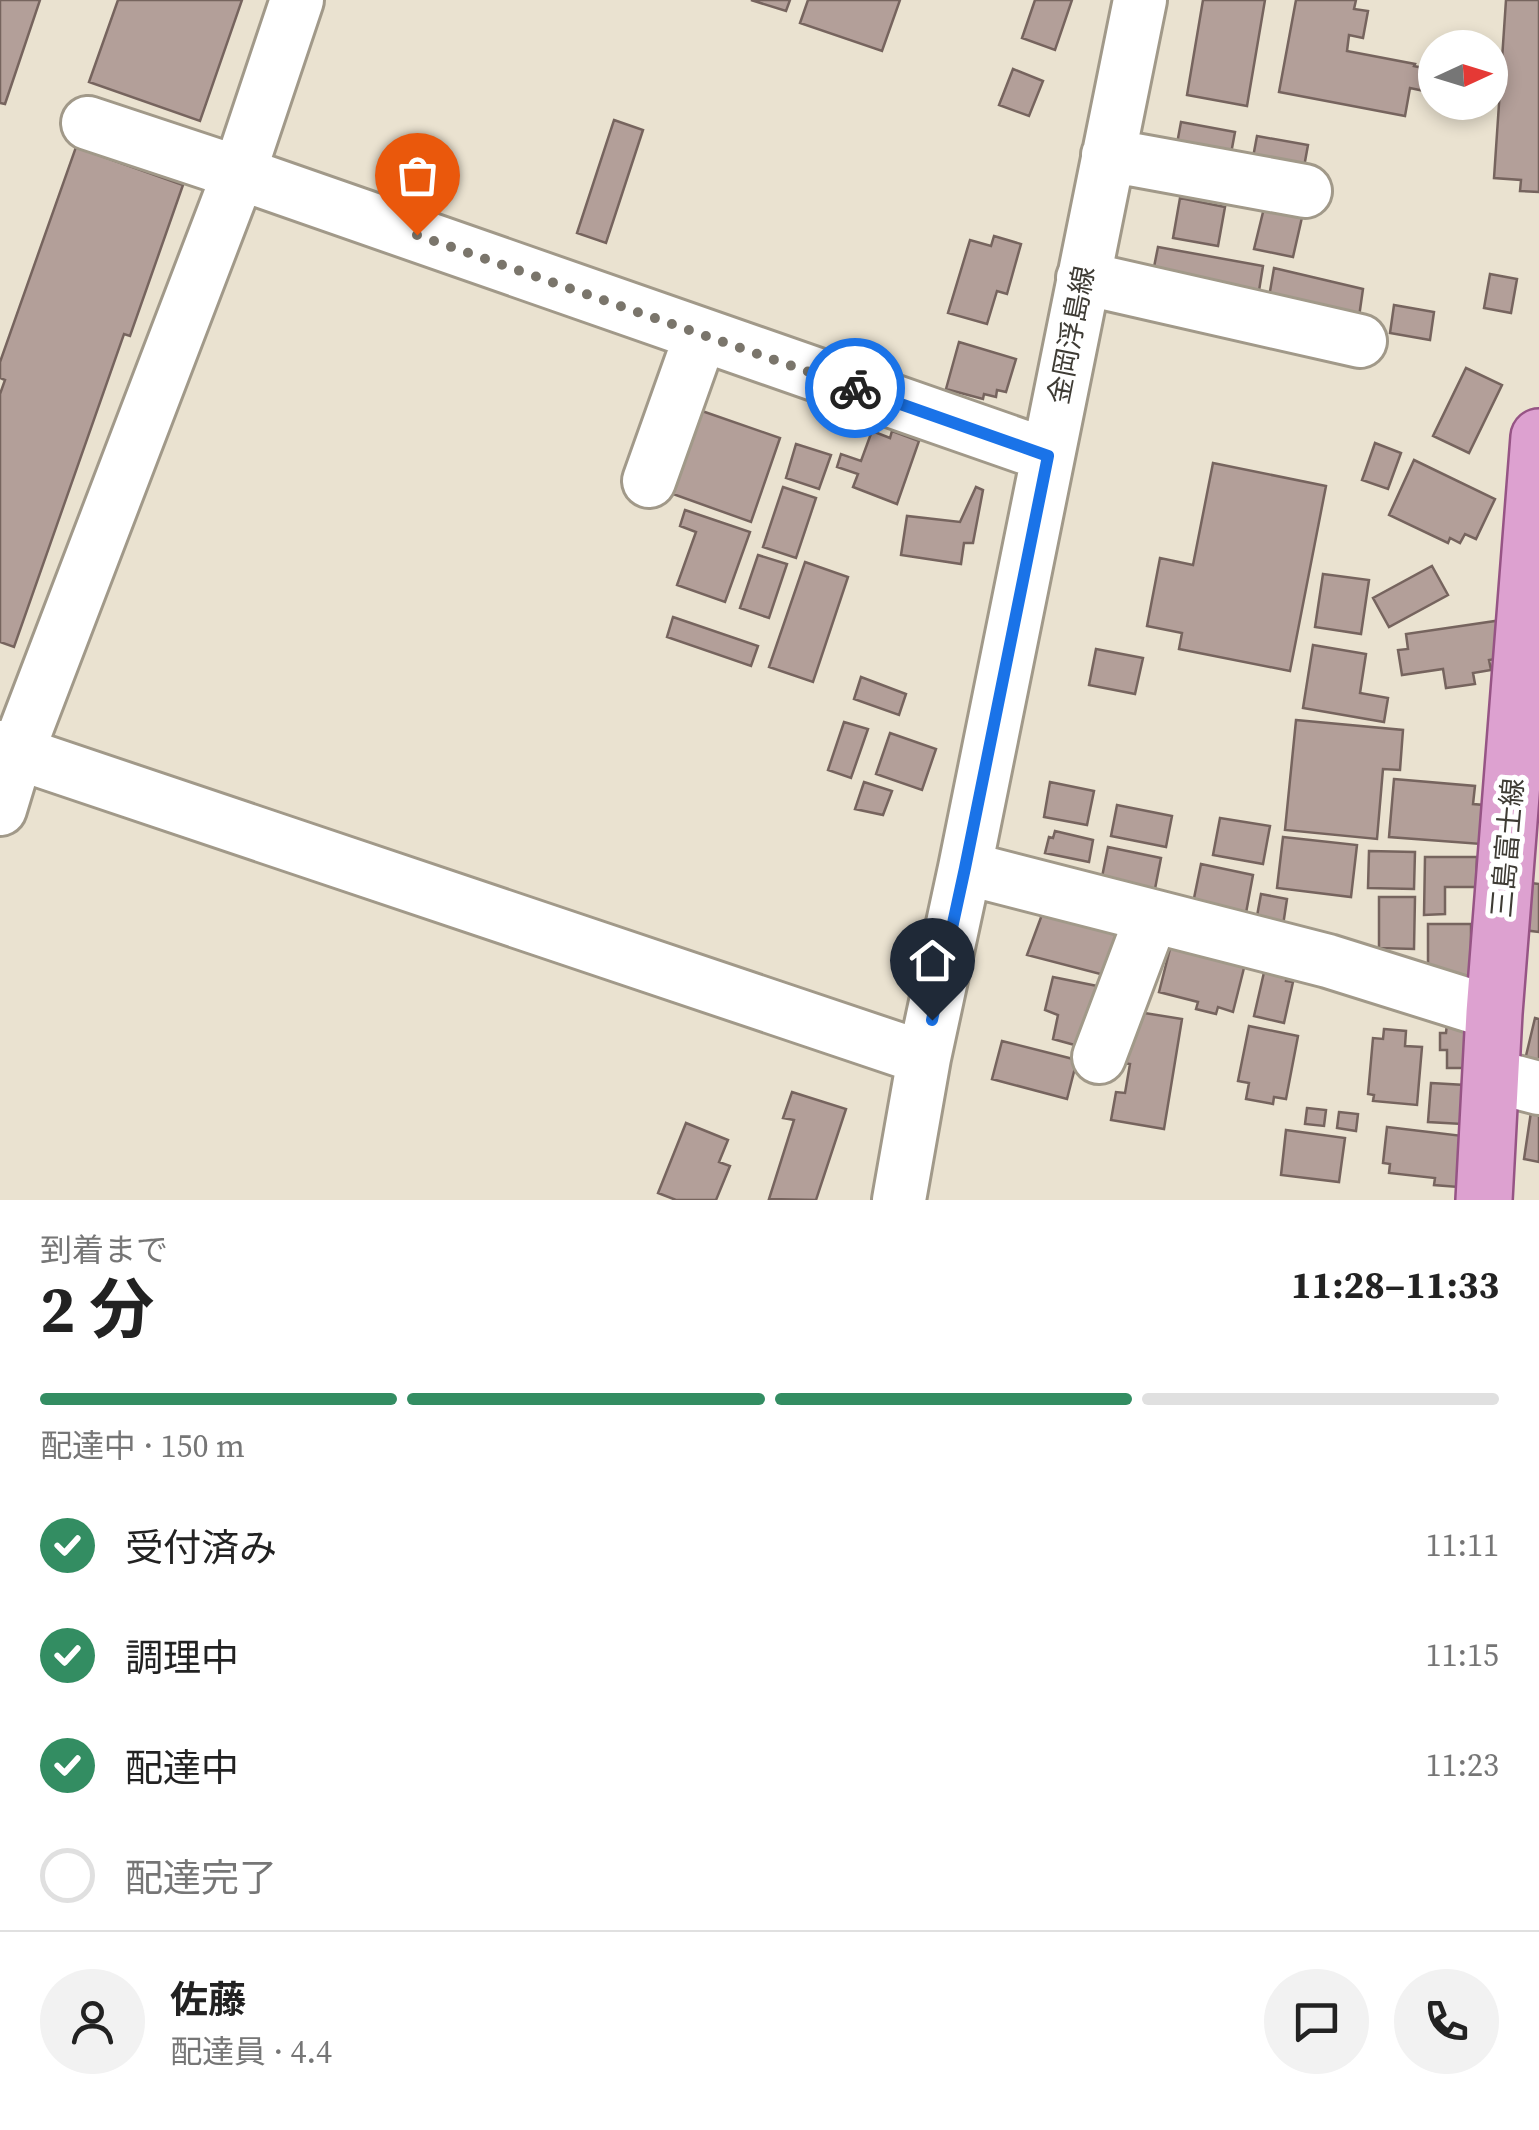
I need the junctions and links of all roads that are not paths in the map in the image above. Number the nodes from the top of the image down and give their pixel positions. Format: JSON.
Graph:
{"nodes":[{"id":1,"x":297,"y":0,"type":"edge"},
{"id":2,"x":1140,"y":0,"type":"edge"},
{"id":3,"x":88,"y":122,"type":"dead end"},
{"id":4,"x":1108,"y":155,"type":"junction"},
{"id":5,"x":239,"y":172,"type":"junction"},
{"id":6,"x":1304,"y":191,"type":"dead end"},
{"id":7,"x":1083,"y":278,"type":"junction"},
{"id":8,"x":701,"y":334,"type":"junction"},
{"id":9,"x":1360,"y":341,"type":"dead end"},
{"id":10,"x":1539,"y":436,"type":"edge"},
{"id":11,"x":1048,"y":456,"type":"junction"},
{"id":12,"x":650,"y":481,"type":"dead end"},
{"id":13,"x":9,"y":750,"type":"edge"},
{"id":14,"x":1527,"y":756,"type":"edge"},
{"id":15,"x":0,"y":809,"type":"edge"},
{"id":16,"x":1524,"y":830,"type":"edge"},
{"id":17,"x":965,"y":868,"type":"junction"},
{"id":18,"x":1152,"y":916,"type":"junction"},
{"id":19,"x":1494,"y":1013,"type":"junction"},
{"id":20,"x":1099,"y":1057,"type":"dead end"},
{"id":21,"x":924,"y":1058,"type":"junction"},
{"id":22,"x":1515,"y":1082,"type":"edge"},
{"id":23,"x":898,"y":1200,"type":"edge"},
{"id":24,"x":1484,"y":1200,"type":"edge"}],
"edges":[{"from":1,"to":5,"type":"street"},
{"from":2,"to":4,"type":"street","name":"金岡浮島線"},
{"from":3,"to":5,"type":"street"},
{"from":4,"to":6,"type":"street"},
{"from":4,"to":7,"type":"street","name":"金岡浮島線"},
{"from":5,"to":8,"type":"street"},
{"from":5,"to":13,"type":"street"},
{"from":7,"to":9,"type":"street"},
{"from":7,"to":11,"type":"street","name":"金岡浮島線"},
{"from":8,"to":11,"type":"street"},
{"from":8,"to":12,"type":"street"},
{"from":10,"to":14,"type":"main road","name":"三島富士線"},
{"from":11,"to":17,"type":"street","name":"金岡浮島線"},
{"from":13,"to":15,"type":"street"},
{"from":13,"to":21,"type":"street"},
{"from":14,"to":16,"type":"main road","name":"三島富士線"},
{"from":16,"to":19,"type":"main road","name":"三島富士線"},
{"from":17,"to":18,"type":"street"},
{"from":17,"to":21,"type":"street","name":"金岡浮島線"},
{"from":18,"to":19,"type":"street"},
{"from":18,"to":20,"type":"street"},
{"from":19,"to":22,"type":"main road","name":"三島富士線"},
{"from":21,"to":23,"type":"street","name":"金岡浮島線"},
{"from":22,"to":24,"type":"main road","name":"三島富士線"}]}
